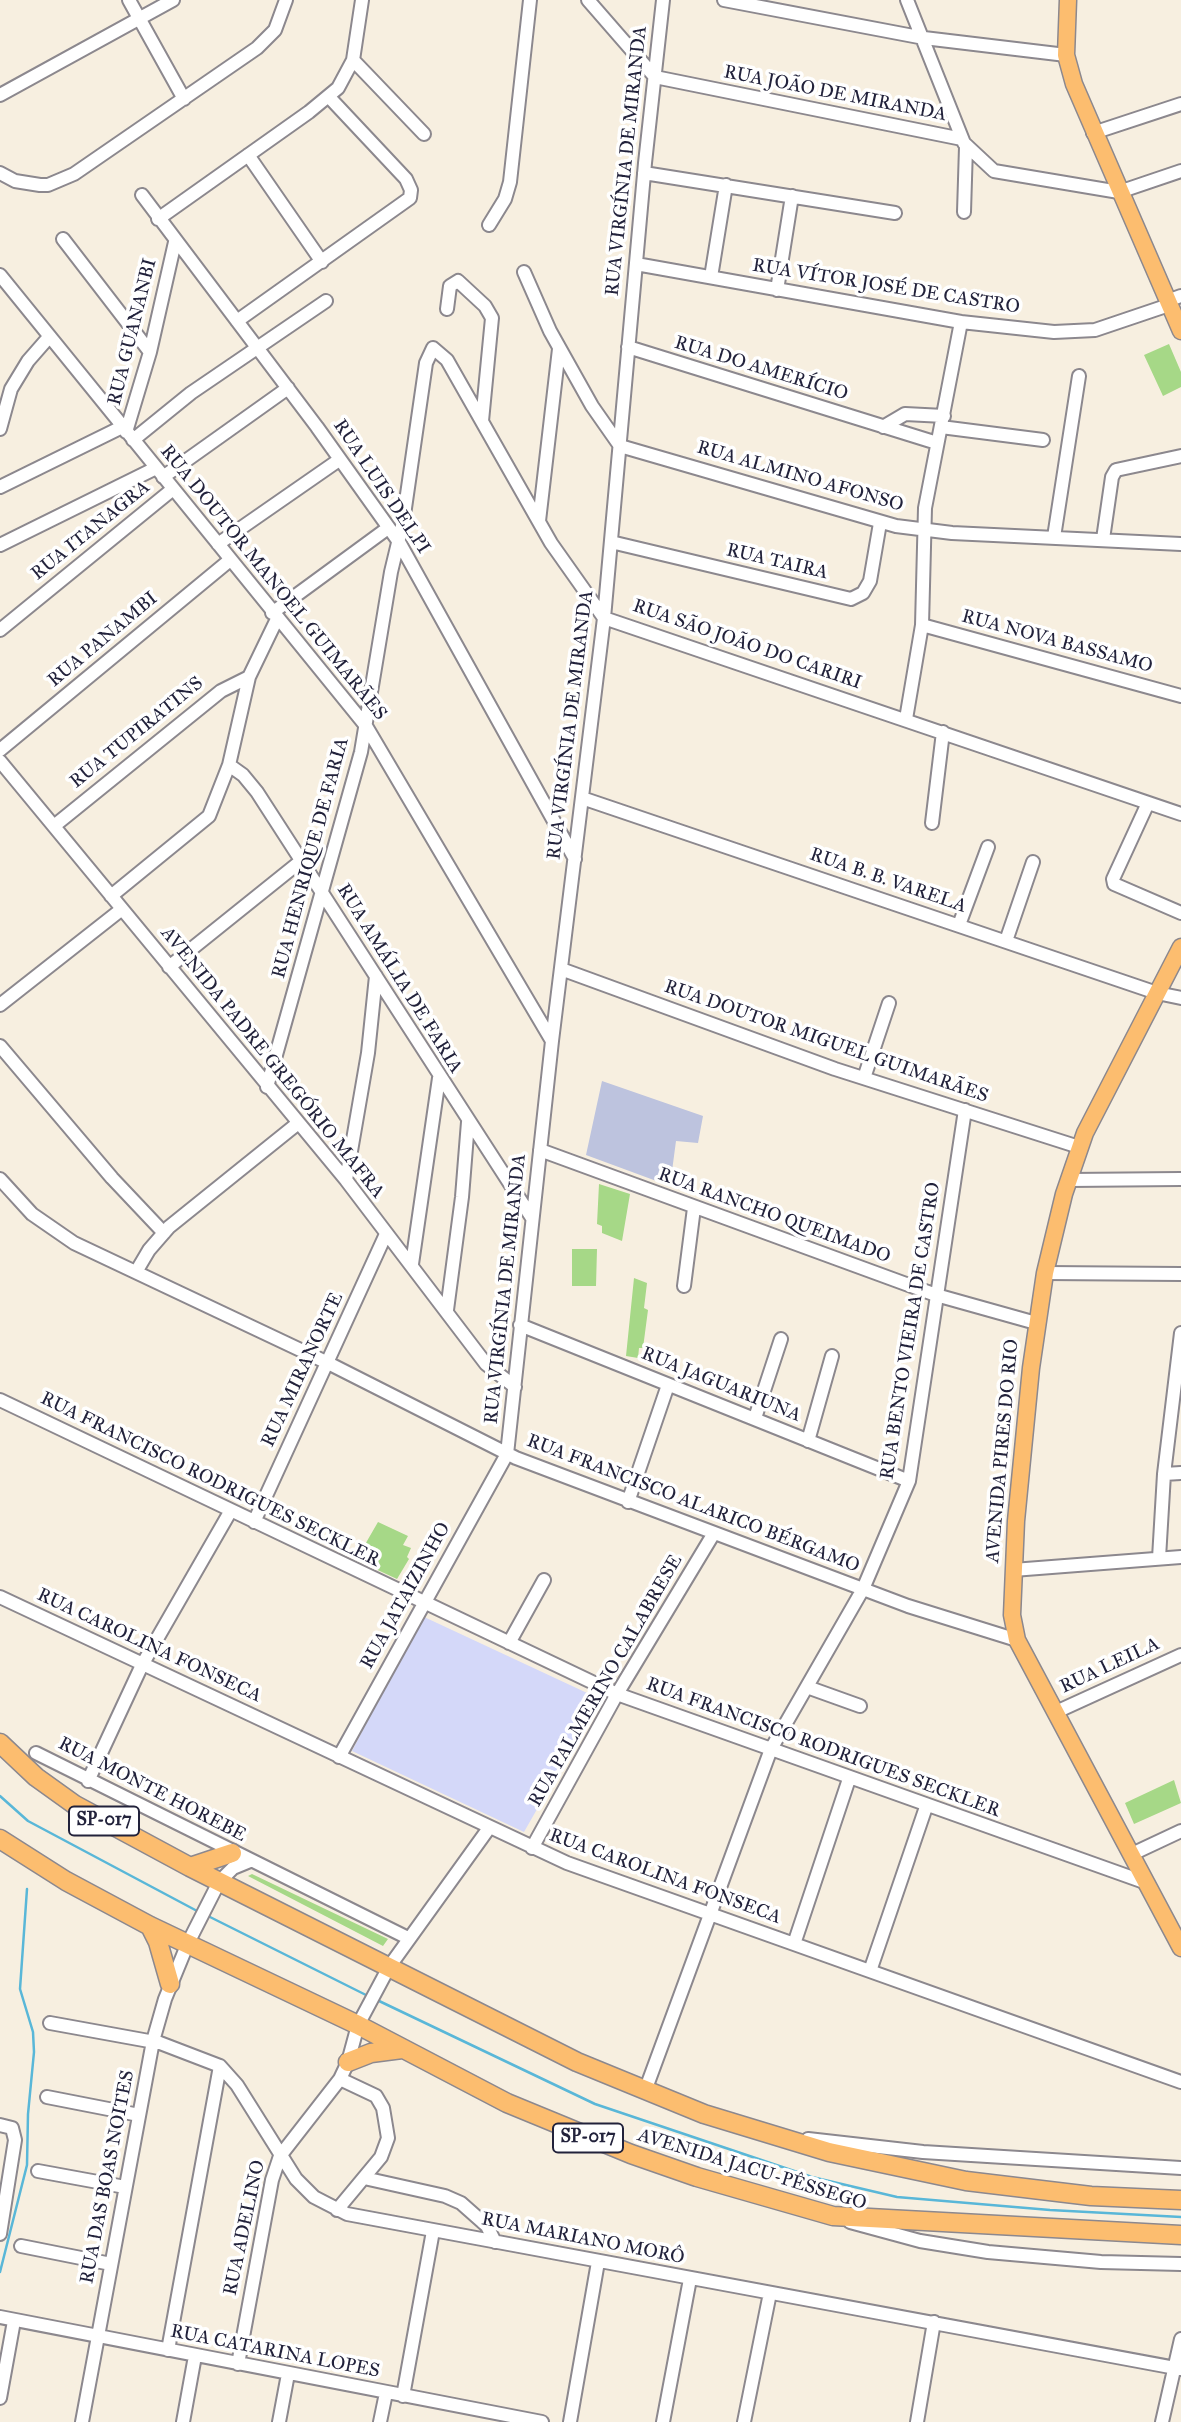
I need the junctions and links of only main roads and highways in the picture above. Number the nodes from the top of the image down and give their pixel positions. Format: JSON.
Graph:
{"nodes":[{"id":1,"x":1068,"y":0,"type":"edge"},
{"id":2,"x":1172,"y":301,"type":"edge"},
{"id":3,"x":1181,"y":331,"type":"edge"},
{"id":4,"x":1181,"y":947,"type":"edge"},
{"id":5,"x":0,"y":1743,"type":"edge"},
{"id":6,"x":0,"y":1839,"type":"edge"},
{"id":7,"x":232,"y":1853,"type":"road end"},
{"id":8,"x":190,"y":1867,"type":"junction"},
{"id":9,"x":150,"y":1926,"type":"junction"},
{"id":10,"x":1181,"y":1948,"type":"edge"},
{"id":11,"x":170,"y":1984,"type":"road end"},
{"id":12,"x":403,"y":2049,"type":"junction"},
{"id":13,"x":344,"y":2071,"type":"road end"},
{"id":14,"x":1181,"y":2200,"type":"edge"},
{"id":15,"x":1156,"y":2234,"type":"junction"},
{"id":16,"x":1181,"y":2235,"type":"edge"},
{"id":17,"x":1181,"y":2242,"type":"edge"}],
"edges":[{"from":1,"to":2,"type":"main road"},
{"from":2,"to":3,"type":"main road"},
{"from":4,"to":10,"type":"main road","name":"AVENIDA PIRES DO RIO"},
{"from":5,"to":8,"type":"highway","name":"AVENIDA JACU-PÊSSEGO","number":"SP-017"},
{"from":6,"to":9,"type":"highway","name":"AVENIDA JACU-PÊSSEGO","number":"SP-017"},
{"from":7,"to":8,"type":"highway"},
{"from":8,"to":14,"type":"highway","name":"AVENIDA JACU-PÊSSEGO","number":"SP-017"},
{"from":9,"to":11,"type":"highway"},
{"from":9,"to":12,"type":"highway","name":"AVENIDA JACU-PÊSSEGO","number":"SP-017"},
{"from":12,"to":13,"type":"highway"},
{"from":12,"to":15,"type":"highway","name":"AVENIDA JACU-PÊSSEGO","number":"SP-017"},
{"from":15,"to":16,"type":"highway","number":"SP-017"},
{"from":15,"to":17,"type":"highway"}]}
